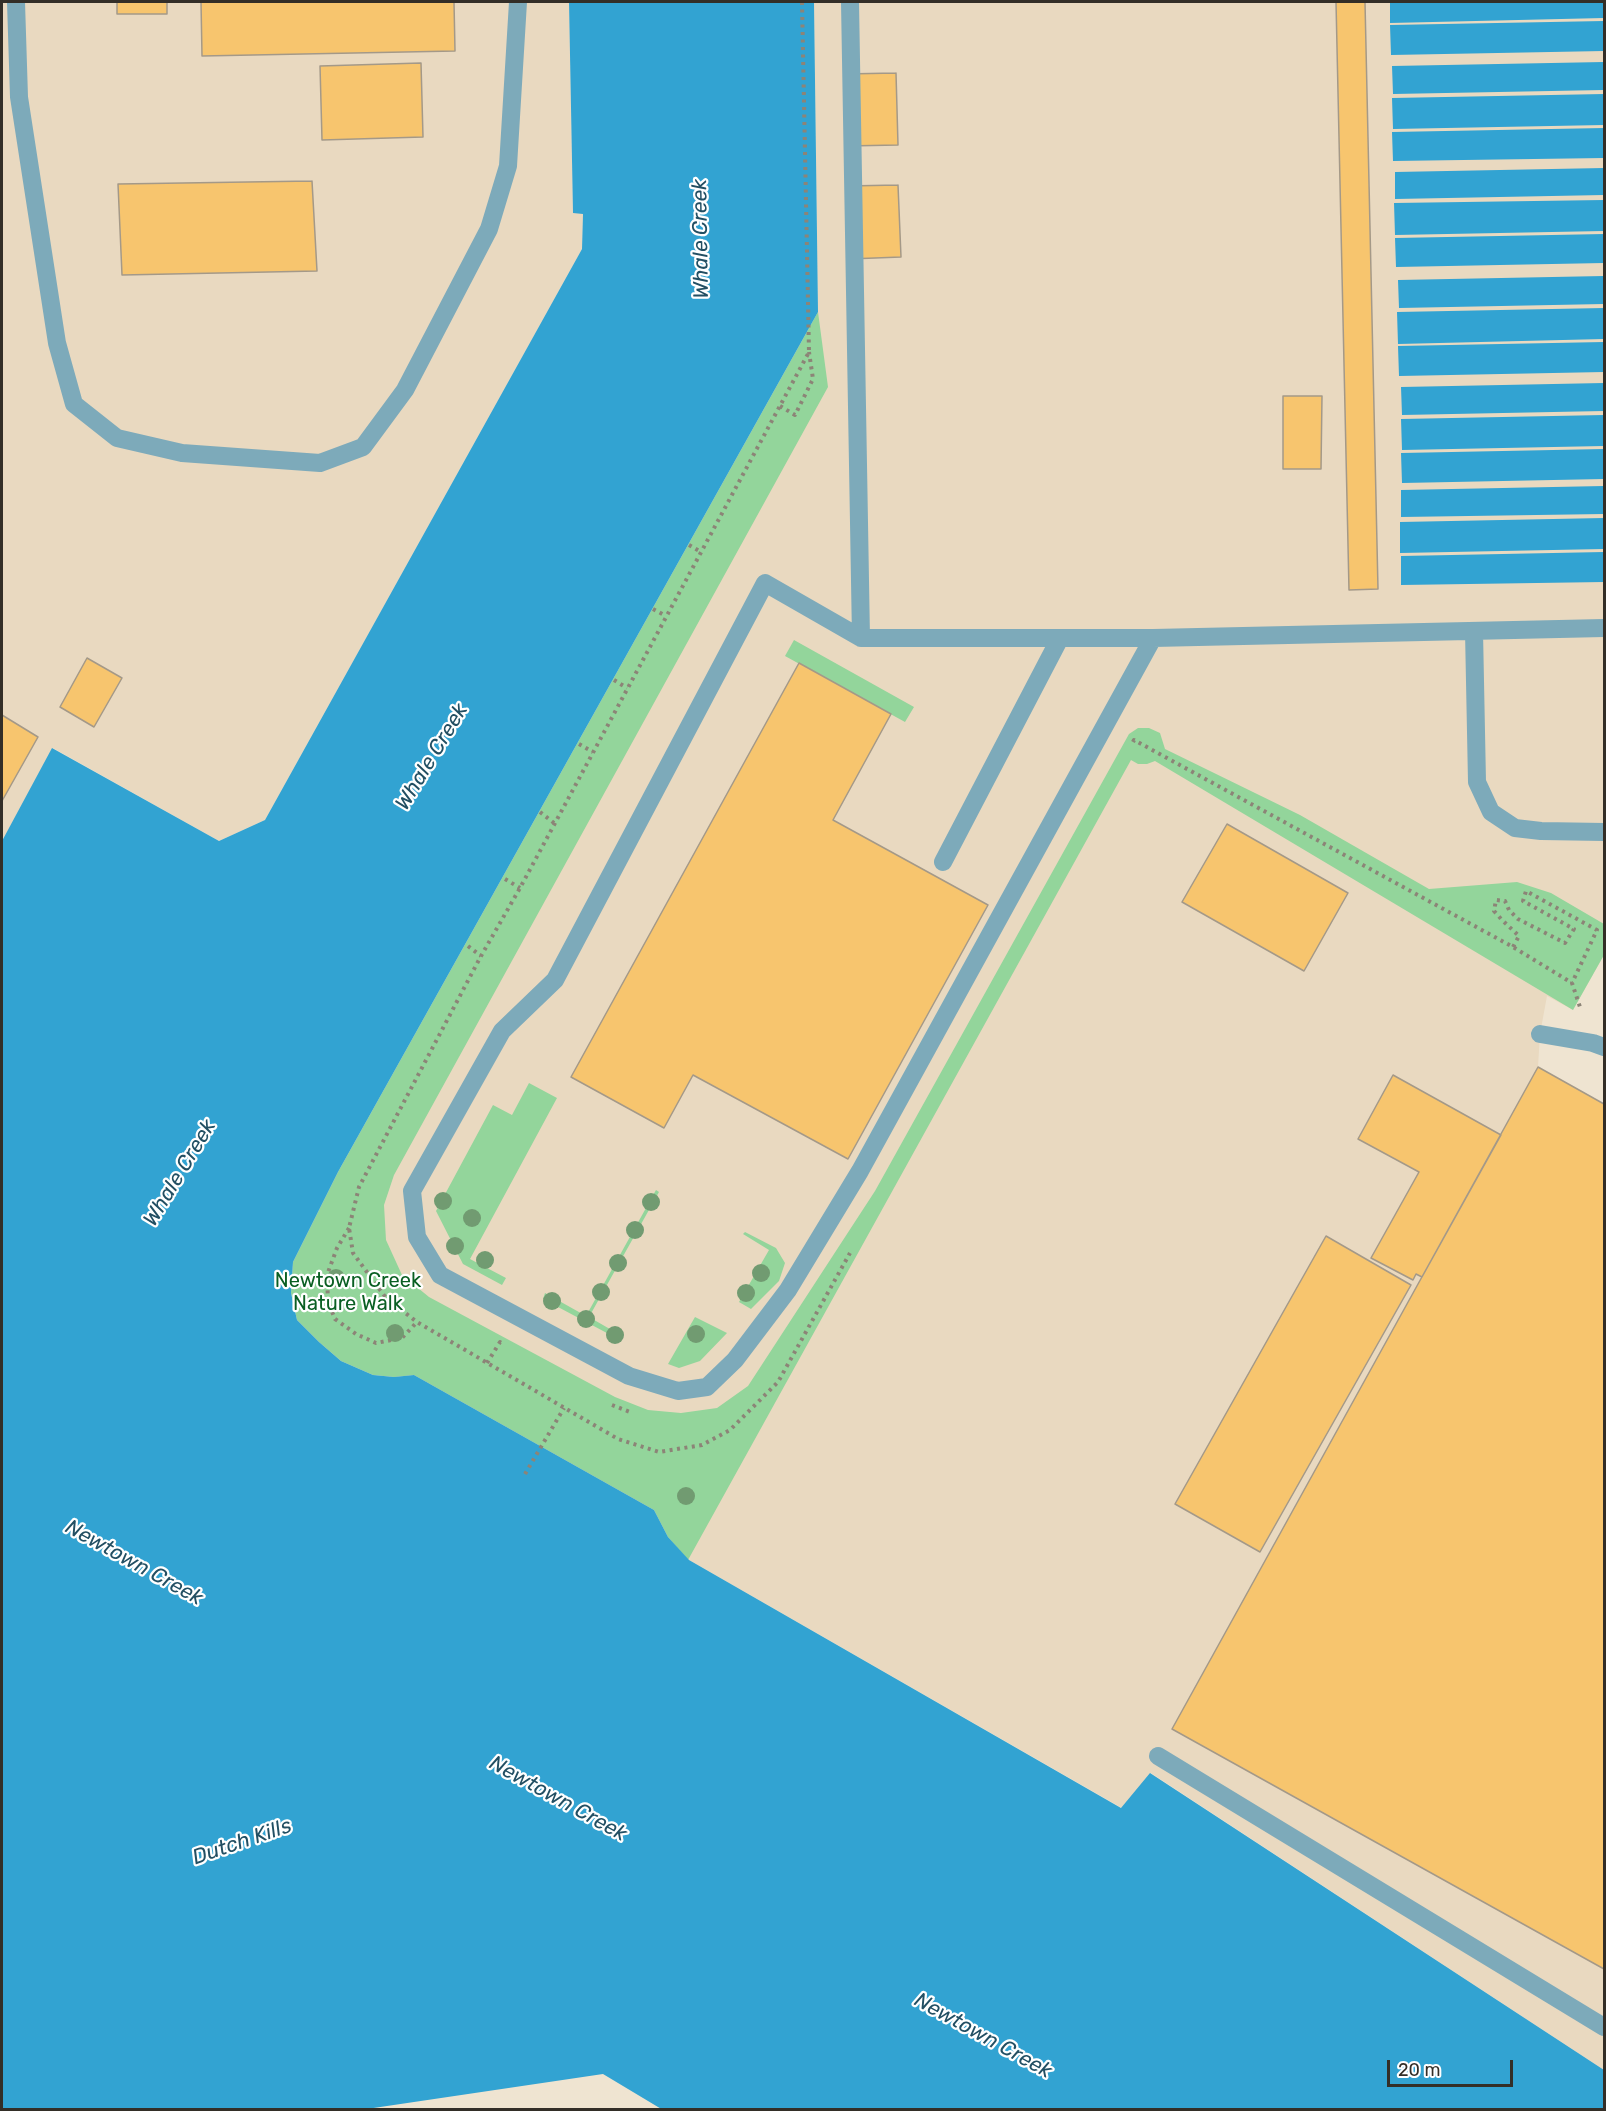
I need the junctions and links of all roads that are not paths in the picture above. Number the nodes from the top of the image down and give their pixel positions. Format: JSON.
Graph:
{"nodes":[{"id":1,"x":16,"y":2,"type":"edge"},
{"id":2,"x":518,"y":2,"type":"edge"},
{"id":3,"x":850,"y":2,"type":"edge"},
{"id":4,"x":1605,"y":628,"type":"edge"},
{"id":5,"x":1474,"y":631,"type":"junction"},
{"id":6,"x":861,"y":638,"type":"junction"},
{"id":7,"x":1060,"y":638,"type":"junction"},
{"id":8,"x":1153,"y":638,"type":"junction"},
{"id":9,"x":1605,"y":832,"type":"edge"},
{"id":10,"x":943,"y":862,"type":"dead end"},
{"id":11,"x":1540,"y":1034,"type":"dead end"},
{"id":12,"x":1599,"y":1045,"type":"edge"},
{"id":13,"x":1158,"y":1756,"type":"dead end"},
{"id":14,"x":1605,"y":2027,"type":"edge"}],
"edges":[{"from":1,"to":2,"type":"street"},
{"from":3,"to":6,"type":"street"},
{"from":4,"to":5,"type":"street"},
{"from":5,"to":8,"type":"street"},
{"from":5,"to":9,"type":"street"},
{"from":6,"to":7,"type":"street"},
{"from":6,"to":8,"type":"street"},
{"from":7,"to":8,"type":"street"},
{"from":7,"to":10,"type":"street"},
{"from":11,"to":12,"type":"street"},
{"from":13,"to":14,"type":"street"}]}
